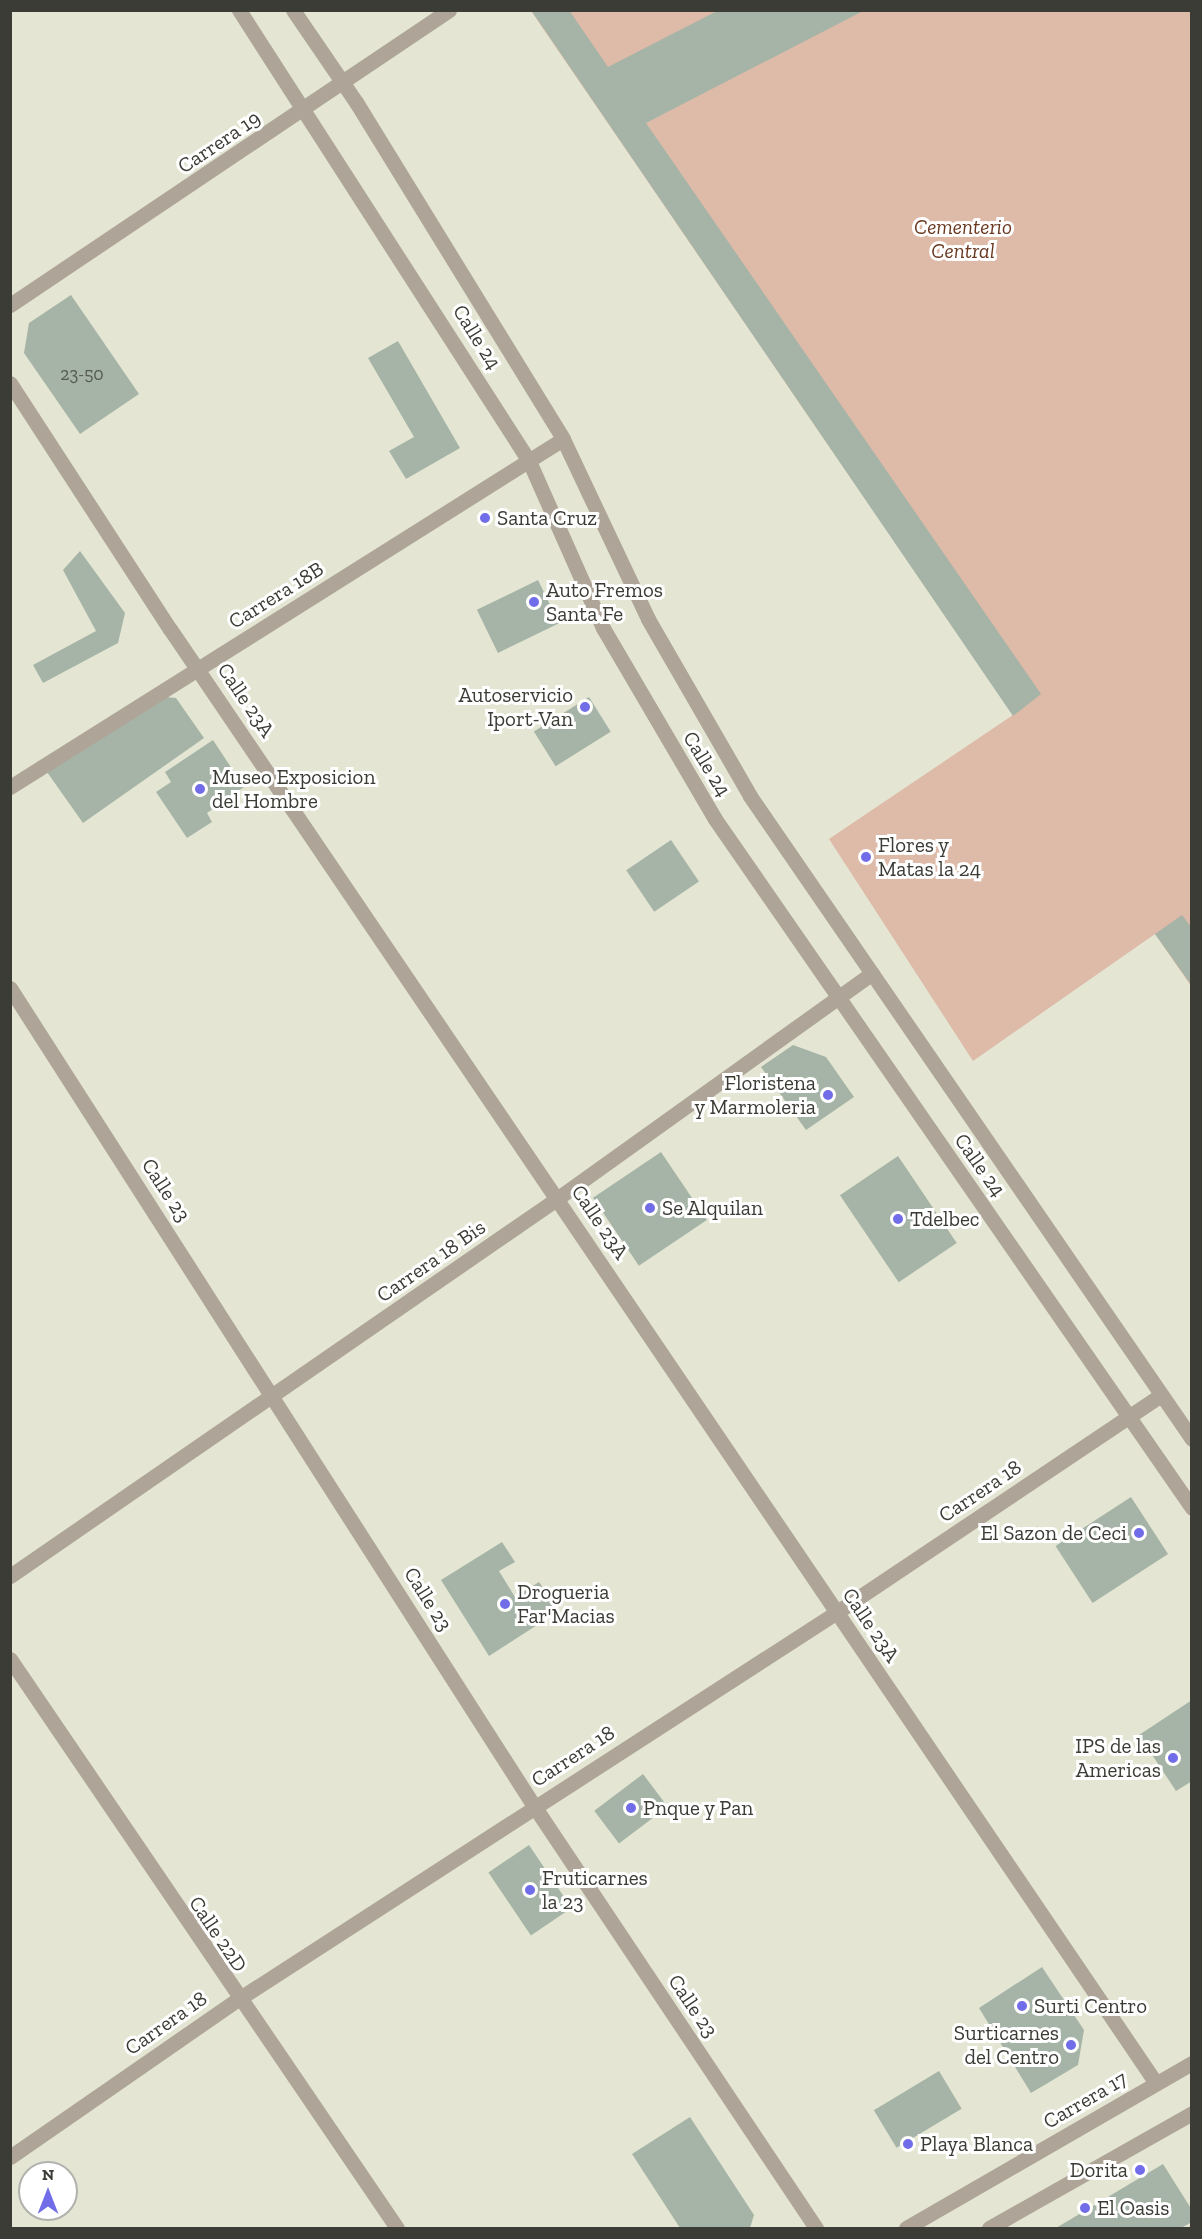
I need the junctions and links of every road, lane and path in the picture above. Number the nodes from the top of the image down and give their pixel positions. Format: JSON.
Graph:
{"nodes":[{"id":1,"x":239,"y":10,"type":"edge"},
{"id":2,"x":293,"y":10,"type":"edge"},
{"id":3,"x":449,"y":10,"type":"edge"},
{"id":4,"x":344,"y":84,"type":"junction"},
{"id":5,"x":307,"y":109,"type":"junction"},
{"id":6,"x":10,"y":306,"type":"edge"},
{"id":7,"x":10,"y":383,"type":"edge"},
{"id":8,"x":563,"y":439,"type":"junction"},
{"id":9,"x":529,"y":461,"type":"junction"},
{"id":10,"x":199,"y":668,"type":"junction"},
{"id":11,"x":10,"y":787,"type":"edge"},
{"id":12,"x":872,"y":974,"type":"junction"},
{"id":13,"x":10,"y":988,"type":"edge"},
{"id":14,"x":837,"y":996,"type":"junction"},
{"id":15,"x":558,"y":1198,"type":"junction"},
{"id":16,"x":1161,"y":1395,"type":"junction"},
{"id":17,"x":274,"y":1396,"type":"junction"},
{"id":18,"x":1129,"y":1417,"type":"junction"},
{"id":19,"x":1191,"y":1439,"type":"edge"},
{"id":20,"x":1191,"y":1508,"type":"edge"},
{"id":21,"x":10,"y":1576,"type":"edge"},
{"id":22,"x":837,"y":1612,"type":"junction"},
{"id":23,"x":10,"y":1659,"type":"edge"},
{"id":24,"x":534,"y":1806,"type":"junction"},
{"id":25,"x":237,"y":2000,"type":"junction"},
{"id":26,"x":1191,"y":2063,"type":"edge"},
{"id":27,"x":1156,"y":2083,"type":"junction"},
{"id":28,"x":1191,"y":2113,"type":"edge"},
{"id":29,"x":10,"y":2157,"type":"edge"},
{"id":30,"x":397,"y":2229,"type":"edge"},
{"id":31,"x":816,"y":2229,"type":"edge"},
{"id":32,"x":906,"y":2229,"type":"edge"},
{"id":33,"x":989,"y":2229,"type":"edge"}],
"edges":[{"from":1,"to":5,"type":"street","name":"Calle 24"},
{"from":2,"to":4,"type":"street","name":"Calle 24"},
{"from":3,"to":4,"type":"street","name":"Carrera 19"},
{"from":4,"to":5,"type":"street","name":"Carrera 19"},
{"from":4,"to":8,"type":"street","name":"Calle 24"},
{"from":5,"to":6,"type":"street","name":"Carrera 19"},
{"from":5,"to":9,"type":"street","name":"Calle 24"},
{"from":7,"to":10,"type":"street","name":"Calle 23A"},
{"from":8,"to":9,"type":"street","name":"Carrera 18B"},
{"from":8,"to":12,"type":"street","name":"Calle 24"},
{"from":9,"to":10,"type":"street","name":"Carrera 18B"},
{"from":9,"to":14,"type":"street","name":"Calle 24"},
{"from":10,"to":11,"type":"street","name":"Carrera 18B"},
{"from":10,"to":15,"type":"street","name":"Calle 23A"},
{"from":12,"to":14,"type":"street","name":"Carrera 18 Bis"},
{"from":12,"to":16,"type":"street","name":"Calle 24"},
{"from":13,"to":17,"type":"street","name":"Calle 23"},
{"from":14,"to":15,"type":"street","name":"Carrera 18 Bis"},
{"from":14,"to":18,"type":"street","name":"Calle 24"},
{"from":15,"to":17,"type":"street","name":"Carrera 18 Bis"},
{"from":15,"to":22,"type":"street","name":"Calle 23A"},
{"from":16,"to":18,"type":"street","name":"Carrera 18"},
{"from":16,"to":19,"type":"street","name":"Calle 24"},
{"from":17,"to":21,"type":"street","name":"Carrera 18 Bis"},
{"from":17,"to":24,"type":"street","name":"Calle 23"},
{"from":18,"to":20,"type":"street","name":"Calle 24"},
{"from":18,"to":22,"type":"street","name":"Carrera 18"},
{"from":22,"to":24,"type":"street","name":"Carrera 18"},
{"from":22,"to":27,"type":"street","name":"Calle 23A"},
{"from":23,"to":25,"type":"street","name":"Calle 22D"},
{"from":24,"to":25,"type":"street","name":"Carrera 18"},
{"from":24,"to":31,"type":"street","name":"Calle 23"},
{"from":25,"to":29,"type":"street","name":"Carrera 18"},
{"from":25,"to":30,"type":"street","name":"Calle 22D"},
{"from":26,"to":27,"type":"street","name":"Carrera 17"},
{"from":27,"to":32,"type":"street","name":"Carrera 17"},
{"from":28,"to":33,"type":"street"}]}
